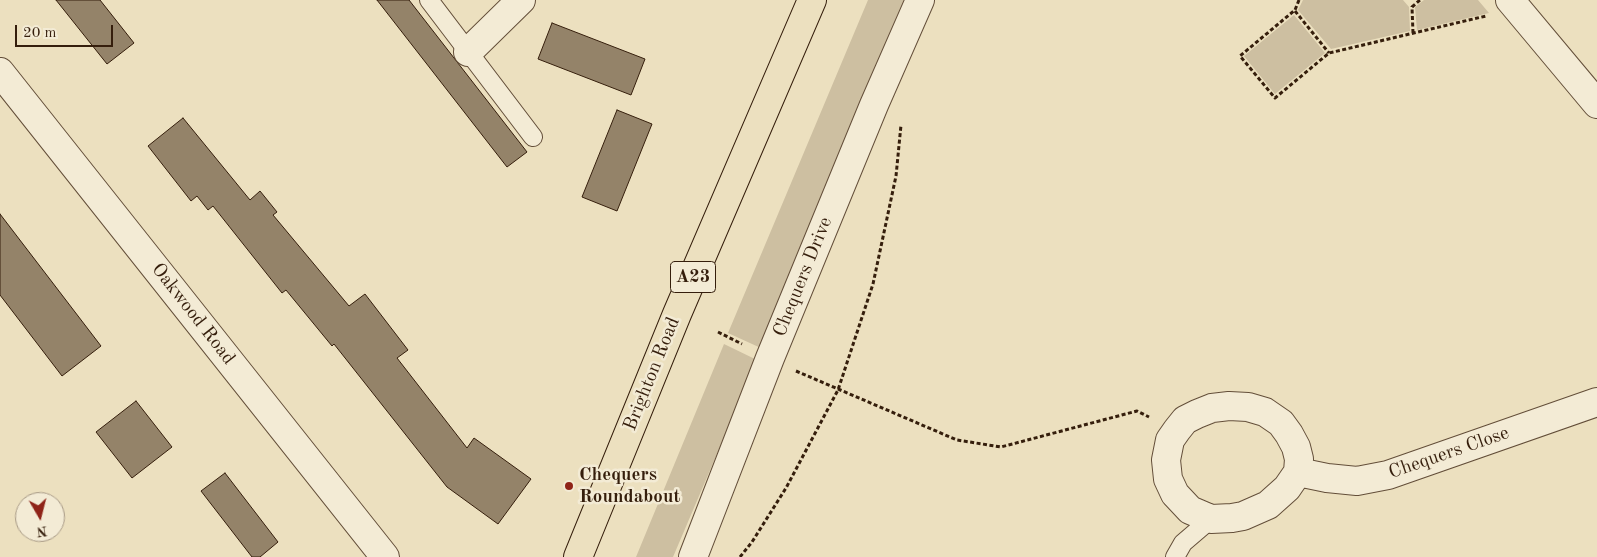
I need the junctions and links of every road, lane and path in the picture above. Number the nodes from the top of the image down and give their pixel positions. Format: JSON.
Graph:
{"nodes":[{"id":1,"x":429,"y":0,"type":"edge"},
{"id":2,"x":521,"y":0,"type":"edge"},
{"id":3,"x":812,"y":0,"type":"edge"},
{"id":4,"x":920,"y":0,"type":"edge"},
{"id":5,"x":1299,"y":0,"type":"edge"},
{"id":6,"x":1420,"y":0,"type":"edge"},
{"id":7,"x":1514,"y":4,"type":"edge"},
{"id":8,"x":1295,"y":10,"type":"junction"},
{"id":9,"x":1413,"y":33,"type":"junction"},
{"id":10,"x":468,"y":52,"type":"junction"},
{"id":11,"x":1329,"y":53,"type":"junction"},
{"id":12,"x":0,"y":72,"type":"edge"},
{"id":13,"x":1597,"y":104,"type":"edge"},
{"id":14,"x":874,"y":105,"type":"junction"},
{"id":15,"x":533,"y":137,"type":"dead end"},
{"id":16,"x":718,"y":332,"type":"dead end"},
{"id":17,"x":743,"y":344,"type":"dead end"},
{"id":18,"x":794,"y":371,"type":"dead end"},
{"id":19,"x":838,"y":390,"type":"junction"},
{"id":20,"x":1597,"y":402,"type":"edge"},
{"id":21,"x":1177,"y":430,"type":"junction"},
{"id":22,"x":1298,"y":472,"type":"junction"},
{"id":23,"x":1211,"y":519,"type":"junction"},
{"id":24,"x":385,"y":557,"type":"edge"},
{"id":25,"x":578,"y":557,"type":"edge"},
{"id":26,"x":693,"y":557,"type":"edge"},
{"id":27,"x":740,"y":557,"type":"edge"},
{"id":28,"x":1175,"y":557,"type":"edge"}],
"edges":[{"from":1,"to":10,"type":"lane"},
{"from":2,"to":10,"type":"street"},
{"from":3,"to":25,"type":"main road","name":"Brighton Road","number":"A23"},
{"from":4,"to":14,"type":"street","name":"Chequers Drive"},
{"from":5,"to":8,"type":"path"},
{"from":6,"to":9,"type":"path"},
{"from":7,"to":9,"type":"path"},
{"from":7,"to":13,"type":"street"},
{"from":8,"to":11,"type":"path"},
{"from":8,"to":11,"type":"path"},
{"from":9,"to":11,"type":"path"},
{"from":10,"to":15,"type":"lane"},
{"from":12,"to":24,"type":"street","name":"Oakwood Road"},
{"from":14,"to":19,"type":"path"},
{"from":14,"to":26,"type":"street","name":"Chequers Drive"},
{"from":16,"to":17,"type":"path"},
{"from":18,"to":19,"type":"path"},
{"from":19,"to":21,"type":"path"},
{"from":19,"to":27,"type":"path"},
{"from":20,"to":22,"type":"street","name":"Chequers Close"},
{"from":21,"to":22,"type":"street"},
{"from":21,"to":23,"type":"street"},
{"from":22,"to":23,"type":"street"},
{"from":23,"to":28,"type":"lane"}]}
